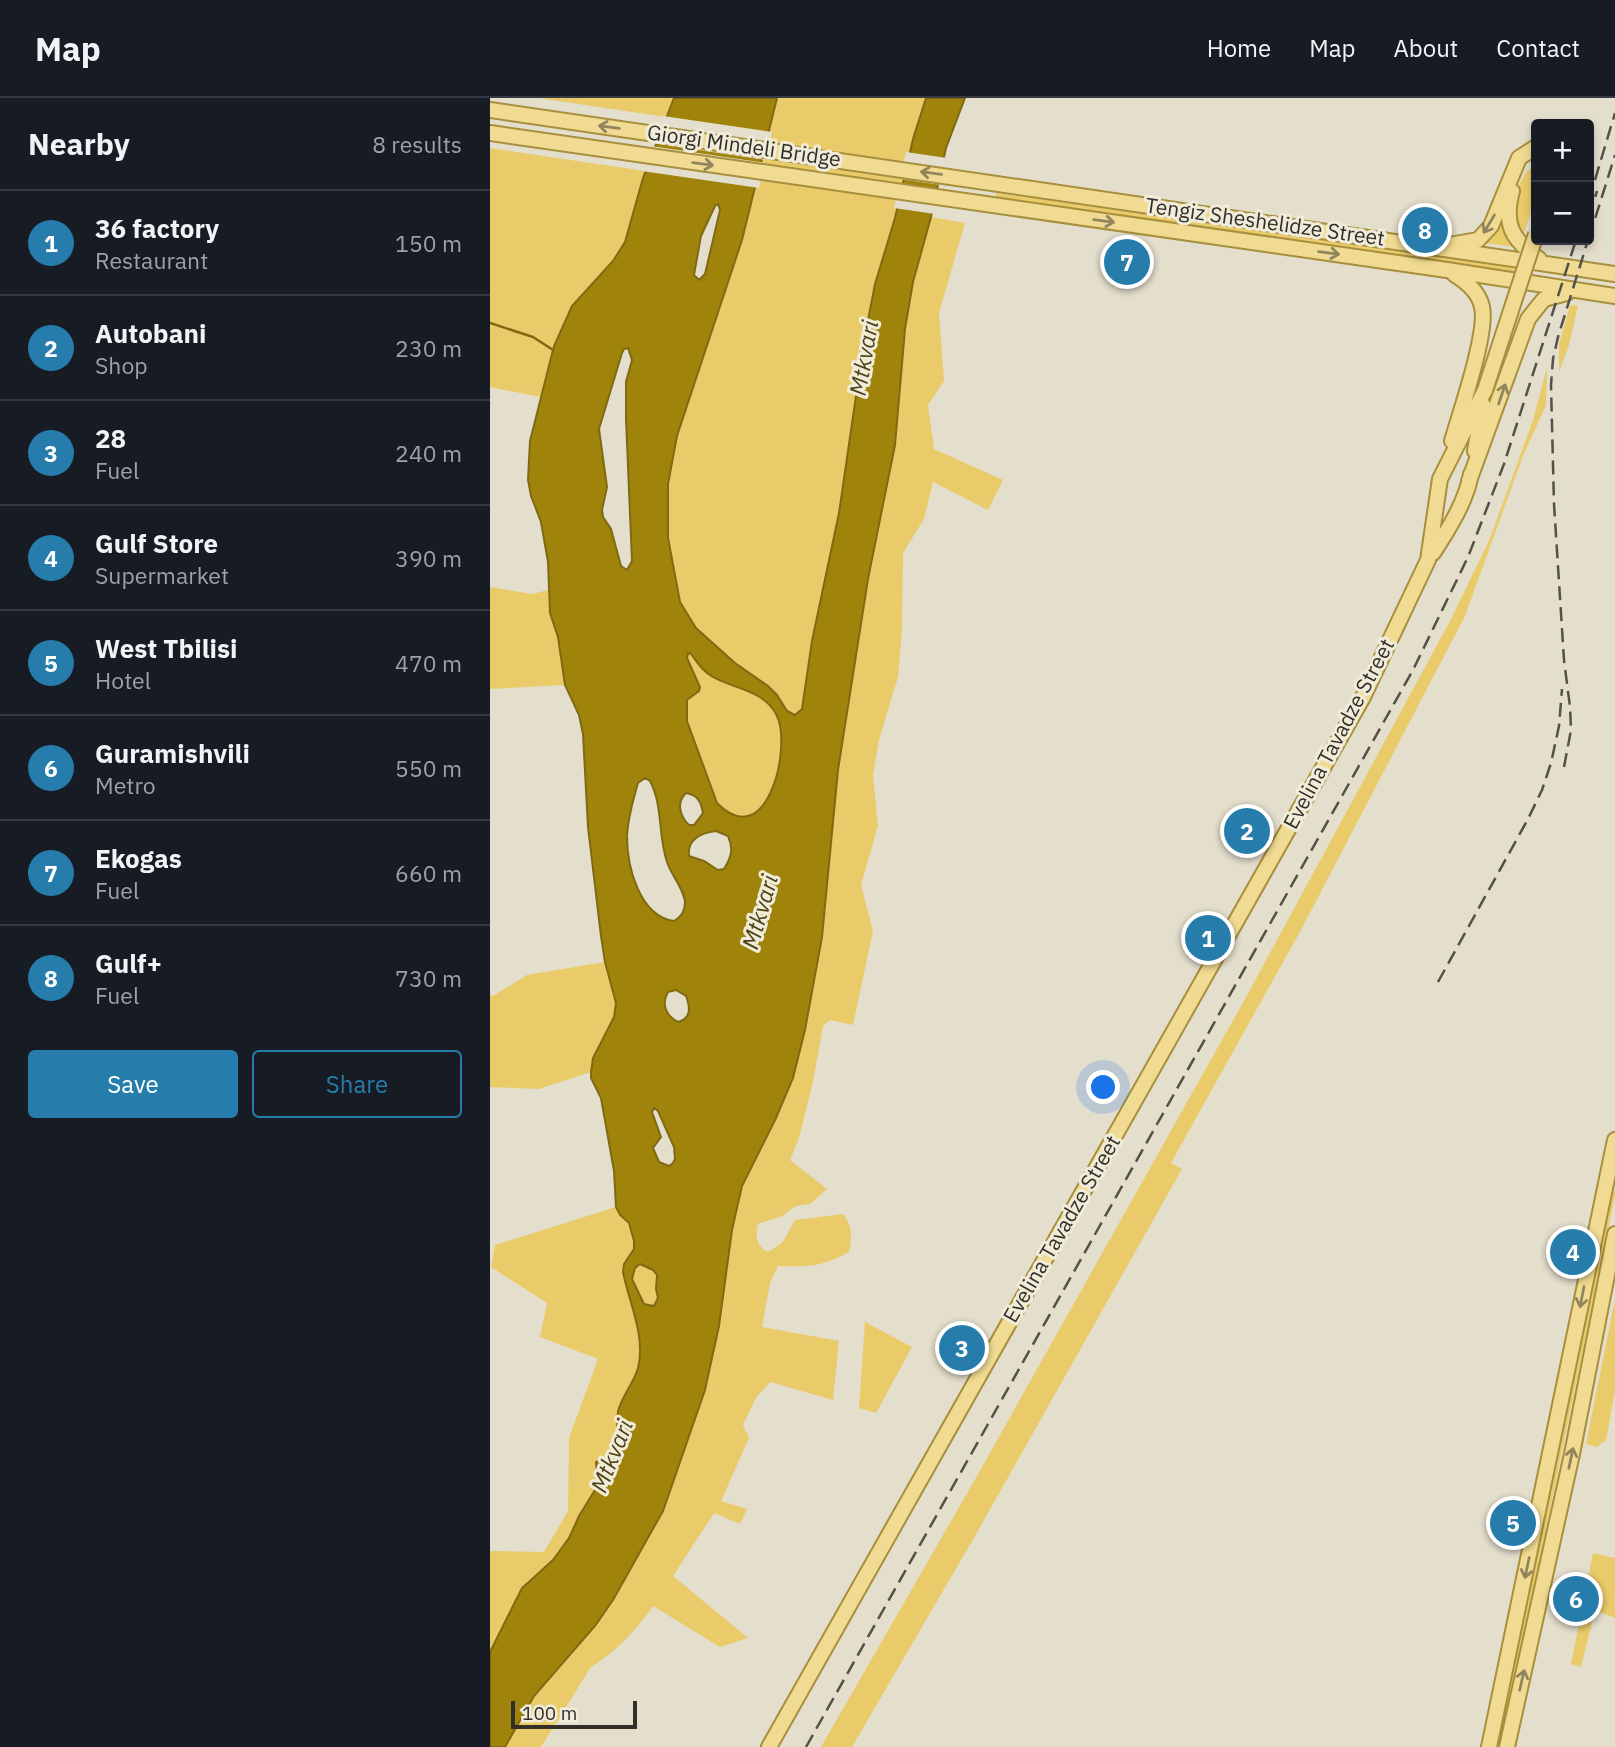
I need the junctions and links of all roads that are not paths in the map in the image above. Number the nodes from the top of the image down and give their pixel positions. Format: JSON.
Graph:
{"nodes":[{"id":1,"x":490,"y":110,"type":"edge"},
{"id":2,"x":490,"y":133,"type":"edge"},
{"id":3,"x":1531,"y":151,"type":"edge"},
{"id":4,"x":1531,"y":161,"type":"edge"},
{"id":5,"x":999,"y":182,"type":"joint"},
{"id":6,"x":995,"y":205,"type":"joint"},
{"id":7,"x":1532,"y":245,"type":"edge"},
{"id":8,"x":1435,"y":247,"type":"junction"},
{"id":9,"x":1546,"y":264,"type":"junction"},
{"id":10,"x":1447,"y":270,"type":"junction"},
{"id":11,"x":1615,"y":274,"type":"edge"},
{"id":12,"x":1579,"y":291,"type":"junction"},
{"id":13,"x":1615,"y":296,"type":"edge"},
{"id":14,"x":1485,"y":390,"type":"junction"},
{"id":15,"x":1444,"y":470,"type":"junction"},
{"id":16,"x":1469,"y":481,"type":"junction"},
{"id":17,"x":1438,"y":496,"type":"junction"},
{"id":18,"x":1461,"y":502,"type":"junction"},
{"id":19,"x":1428,"y":560,"type":"junction"},
{"id":20,"x":1615,"y":1140,"type":"edge"},
{"id":21,"x":1615,"y":1234,"type":"edge"},
{"id":22,"x":769,"y":1747,"type":"edge"},
{"id":23,"x":1489,"y":1747,"type":"edge"},
{"id":24,"x":1507,"y":1747,"type":"edge"}],
"edges":[{"from":5,"to":1,"type":"main road","name":"Giorgi Mindeli Bridge","one_way":true},
{"from":2,"to":6,"type":"main road","name":"Giorgi Mindeli Bridge","one_way":true},
{"from":3,"to":8,"type":"main road","one_way":true},
{"from":4,"to":9,"type":"main road"},
{"from":5,"to":8,"type":"main road","name":"Tengiz Sheshelidze Street"},
{"from":6,"to":10,"type":"main road","name":"Tengiz Sheshelidze Street","one_way":true},
{"from":7,"to":14,"type":"main road","bridge":true},
{"from":8,"to":9,"type":"main road","name":"Tengiz Sheshelidze Street"},
{"from":9,"to":11,"type":"main road","name":"Tengiz Sheshelidze Street"},
{"from":10,"to":12,"type":"main road","name":"Tengiz Sheshelidze Street"},
{"from":10,"to":15,"type":"main road"},
{"from":12,"to":13,"type":"main road","name":"Tengiz Sheshelidze Street"},
{"from":16,"to":12,"type":"main road","one_way":true},
{"from":14,"to":15,"type":"main road"},
{"from":14,"to":16,"type":"main road"},
{"from":15,"to":17,"type":"main road","name":"Evelina Tavadze Street"},
{"from":16,"to":18,"type":"main road","name":"Evelina Tavadze Street"},
{"from":17,"to":18,"type":"main road"},
{"from":17,"to":19,"type":"main road","name":"Evelina Tavadze Street"},
{"from":18,"to":19,"type":"main road","name":"Evelina Tavadze Street"},
{"from":19,"to":22,"type":"main road","name":"Evelina Tavadze Street"},
{"from":20,"to":23,"type":"main road","one_way":true},
{"from":24,"to":21,"type":"main road","one_way":true}]}
